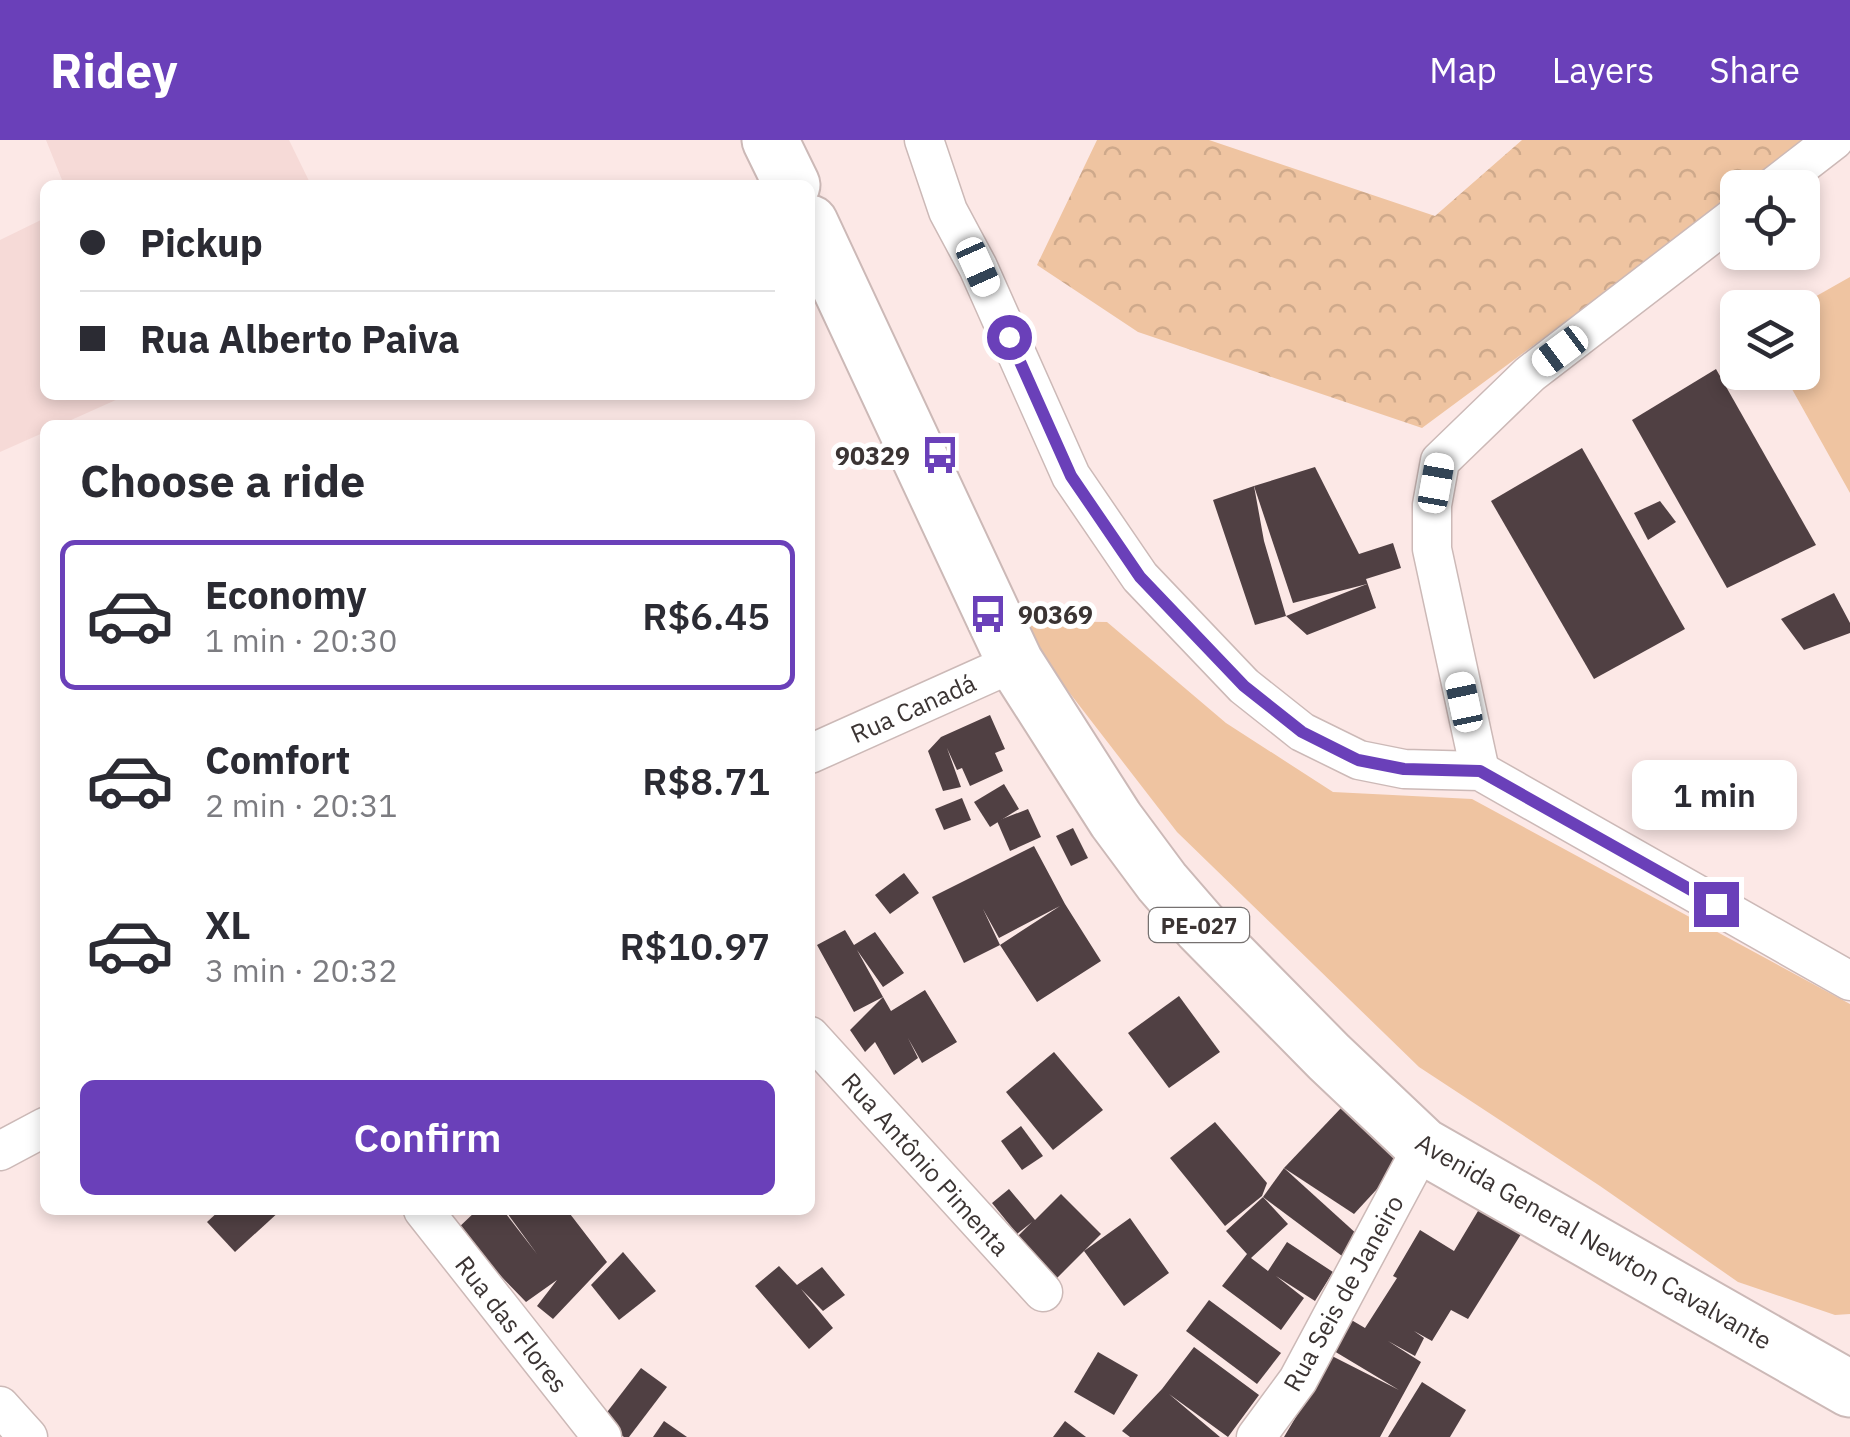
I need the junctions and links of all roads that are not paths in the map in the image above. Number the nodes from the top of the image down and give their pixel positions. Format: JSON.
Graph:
{"nodes":[{"id":1,"x":770,"y":140,"type":"edge"},
{"id":2,"x":924,"y":140,"type":"edge"},
{"id":3,"x":1839,"y":144,"type":"edge"},
{"id":4,"x":1799,"y":170,"type":"edge"},
{"id":5,"x":790,"y":180,"type":"edge"},
{"id":6,"x":1720,"y":228,"type":"edge"},
{"id":7,"x":815,"y":235,"type":"edge"},
{"id":8,"x":1015,"y":662,"type":"junction"},
{"id":9,"x":815,"y":752,"type":"edge"},
{"id":10,"x":1480,"y":771,"type":"junction"},
{"id":11,"x":1850,"y":980,"type":"edge"},
{"id":12,"x":815,"y":1042,"type":"edge"},
{"id":13,"x":40,"y":1130,"type":"edge"},
{"id":14,"x":1424,"y":1146,"type":"junction"},
{"id":15,"x":0,"y":1150,"type":"edge"},
{"id":16,"x":427,"y":1215,"type":"edge"},
{"id":17,"x":1042,"y":1292,"type":"dead end"},
{"id":18,"x":1850,"y":1389,"type":"edge"},
{"id":19,"x":0,"y":1406,"type":"edge"},
{"id":20,"x":28,"y":1437,"type":"edge"},
{"id":21,"x":602,"y":1437,"type":"edge"},
{"id":22,"x":1256,"y":1437,"type":"edge"}],
"edges":[{"from":1,"to":5,"type":"main road"},
{"from":2,"to":10,"type":"street"},
{"from":3,"to":4,"type":"street"},
{"from":6,"to":10,"type":"street"},
{"from":7,"to":8,"type":"main road","name":"Avenida General Newton Cavalvante","number":"PE-027"},
{"from":8,"to":9,"type":"street","name":"Rua Canadá"},
{"from":8,"to":14,"type":"main road","name":"Avenida General Newton Cavalvante","number":"PE-027"},
{"from":10,"to":11,"type":"street"},
{"from":12,"to":17,"type":"street","name":"Rua Antônio Pimenta"},
{"from":13,"to":15,"type":"street"},
{"from":14,"to":18,"type":"main road","name":"Avenida General Newton Cavalvante","number":"PE-027"},
{"from":14,"to":22,"type":"street","name":"Rua Seis de Janeiro"},
{"from":16,"to":21,"type":"street","name":"Rua das Flores"},
{"from":19,"to":20,"type":"street"}]}
